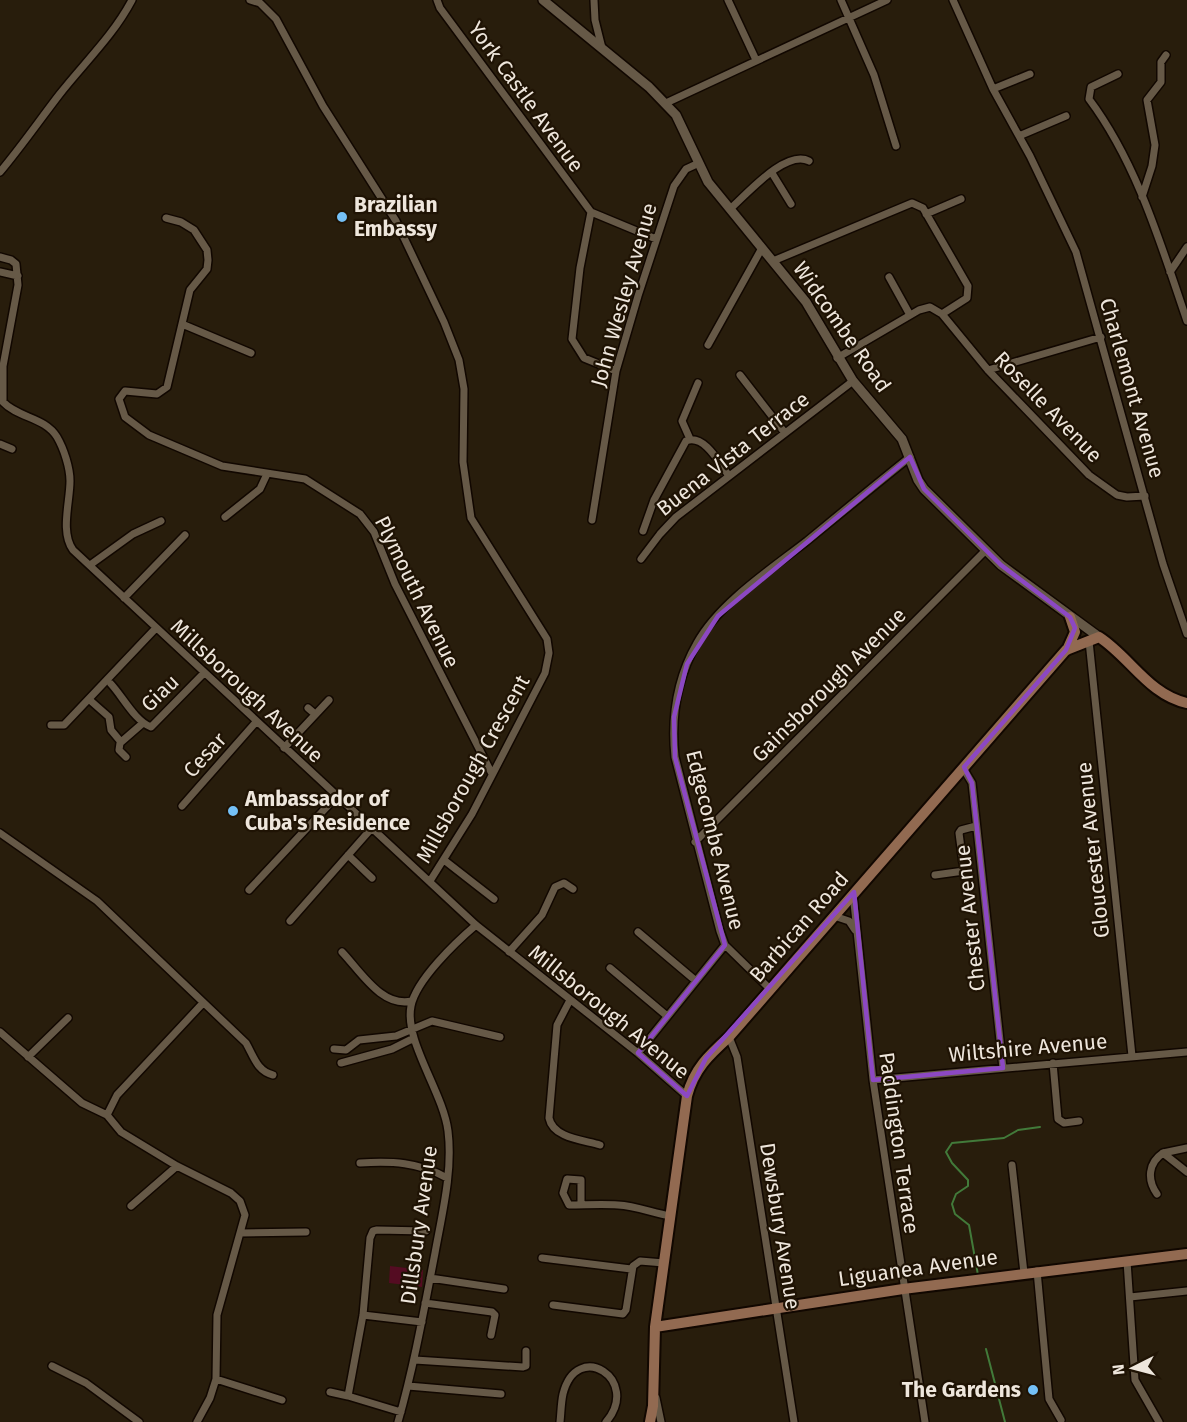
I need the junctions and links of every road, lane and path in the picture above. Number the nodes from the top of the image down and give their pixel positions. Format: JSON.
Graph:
{"nodes":[{"id":1,"x":132,"y":0,"type":"edge"},
{"id":2,"x":250,"y":0,"type":"edge"},
{"id":3,"x":437,"y":0,"type":"edge"},
{"id":4,"x":543,"y":0,"type":"edge"},
{"id":5,"x":594,"y":0,"type":"edge"},
{"id":6,"x":728,"y":0,"type":"edge"},
{"id":7,"x":841,"y":0,"type":"edge"},
{"id":8,"x":887,"y":0,"type":"edge"},
{"id":9,"x":953,"y":0,"type":"edge"},
{"id":10,"x":263,"y":2,"type":"edge"},
{"id":11,"x":849,"y":18,"type":"junction"},
{"id":12,"x":602,"y":51,"type":"junction"},
{"id":13,"x":1166,"y":55,"type":"dead end"},
{"id":14,"x":756,"y":60,"type":"junction"},
{"id":15,"x":1030,"y":74,"type":"dead end"},
{"id":16,"x":1118,"y":75,"type":"dead end"},
{"id":17,"x":993,"y":89,"type":"junction"},
{"id":18,"x":666,"y":103,"type":"junction"},
{"id":19,"x":1066,"y":116,"type":"dead end"},
{"id":20,"x":1019,"y":136,"type":"junction"},
{"id":21,"x":896,"y":146,"type":"dead end"},
{"id":22,"x":810,"y":161,"type":"dead end"},
{"id":23,"x":699,"y":163,"type":"junction"},
{"id":24,"x":0,"y":172,"type":"edge"},
{"id":25,"x":772,"y":173,"type":"junction"},
{"id":26,"x":1142,"y":197,"type":"junction"},
{"id":27,"x":961,"y":200,"type":"dead end"},
{"id":28,"x":791,"y":204,"type":"dead end"},
{"id":29,"x":730,"y":209,"type":"junction"},
{"id":30,"x":591,"y":212,"type":"junction"},
{"id":31,"x":926,"y":214,"type":"junction"},
{"id":32,"x":166,"y":218,"type":"dead end"},
{"id":33,"x":656,"y":239,"type":"junction"},
{"id":34,"x":762,"y":248,"type":"junction"},
{"id":35,"x":1186,"y":250,"type":"edge"},
{"id":36,"x":0,"y":257,"type":"edge"},
{"id":37,"x":773,"y":261,"type":"junction"},
{"id":38,"x":0,"y":272,"type":"edge"},
{"id":39,"x":1170,"y":272,"type":"junction"},
{"id":40,"x":18,"y":276,"type":"junction"},
{"id":41,"x":889,"y":277,"type":"dead end"},
{"id":42,"x":942,"y":314,"type":"junction"},
{"id":43,"x":910,"y":315,"type":"junction"},
{"id":44,"x":1187,"y":321,"type":"edge"},
{"id":45,"x":182,"y":324,"type":"junction"},
{"id":46,"x":1101,"y":337,"type":"junction"},
{"id":47,"x":708,"y":345,"type":"dead end"},
{"id":48,"x":251,"y":353,"type":"dead end"},
{"id":49,"x":837,"y":358,"type":"junction"},
{"id":50,"x":988,"y":370,"type":"junction"},
{"id":51,"x":616,"y":371,"type":"junction"},
{"id":52,"x":740,"y":375,"type":"dead end"},
{"id":53,"x":853,"y":381,"type":"junction"},
{"id":54,"x":698,"y":383,"type":"dead end"},
{"id":55,"x":1,"y":398,"type":"edge"},
{"id":56,"x":786,"y":433,"type":"junction"},
{"id":57,"x":690,"y":439,"type":"junction"},
{"id":58,"x":0,"y":444,"type":"edge"},
{"id":59,"x":12,"y":449,"type":"dead end"},
{"id":60,"x":910,"y":457,"type":"junction"},
{"id":61,"x":267,"y":474,"type":"junction"},
{"id":62,"x":729,"y":476,"type":"junction"},
{"id":63,"x":1145,"y":496,"type":"junction"},
{"id":64,"x":225,"y":517,"type":"dead end"},
{"id":65,"x":592,"y":520,"type":"dead end"},
{"id":66,"x":161,"y":521,"type":"dead end"},
{"id":67,"x":643,"y":531,"type":"dead end"},
{"id":68,"x":185,"y":535,"type":"dead end"},
{"id":69,"x":986,"y":550,"type":"junction"},
{"id":70,"x":641,"y":560,"type":"dead end"},
{"id":71,"x":90,"y":566,"type":"junction"},
{"id":72,"x":124,"y":598,"type":"junction"},
{"id":73,"x":1070,"y":617,"type":"junction"},
{"id":74,"x":156,"y":628,"type":"junction"},
{"id":75,"x":1187,"y":634,"type":"edge"},
{"id":76,"x":1094,"y":639,"type":"junction"},
{"id":77,"x":1066,"y":650,"type":"junction"},
{"id":78,"x":202,"y":676,"type":"junction"},
{"id":79,"x":111,"y":684,"type":"dead end"},
{"id":80,"x":329,"y":699,"type":"dead end"},
{"id":81,"x":92,"y":702,"type":"dead end"},
{"id":82,"x":1187,"y":703,"type":"edge"},
{"id":83,"x":308,"y":708,"type":"dead end"},
{"id":84,"x":315,"y":714,"type":"junction"},
{"id":85,"x":143,"y":723,"type":"junction"},
{"id":86,"x":254,"y":724,"type":"junction"},
{"id":87,"x":51,"y":725,"type":"dead end"},
{"id":88,"x":122,"y":742,"type":"junction"},
{"id":89,"x":284,"y":748,"type":"junction"},
{"id":90,"x":126,"y":757,"type":"dead end"},
{"id":91,"x":963,"y":768,"type":"junction"},
{"id":92,"x":492,"y":774,"type":"junction"},
{"id":93,"x":336,"y":797,"type":"junction"},
{"id":94,"x":182,"y":806,"type":"dead end"},
{"id":95,"x":976,"y":826,"type":"junction"},
{"id":96,"x":371,"y":829,"type":"junction"},
{"id":97,"x":0,"y":833,"type":"edge"},
{"id":98,"x":695,"y":842,"type":"junction"},
{"id":99,"x":348,"y":855,"type":"junction"},
{"id":100,"x":444,"y":860,"type":"junction"},
{"id":101,"x":935,"y":875,"type":"dead end"},
{"id":102,"x":372,"y":878,"type":"dead end"},
{"id":103,"x":430,"y":882,"type":"junction"},
{"id":104,"x":573,"y":889,"type":"dead end"},
{"id":105,"x":249,"y":890,"type":"dead end"},
{"id":106,"x":853,"y":894,"type":"junction"},
{"id":107,"x":494,"y":899,"type":"dead end"},
{"id":108,"x":834,"y":916,"type":"junction"},
{"id":109,"x":290,"y":921,"type":"dead end"},
{"id":110,"x":476,"y":925,"type":"junction"},
{"id":111,"x":638,"y":932,"type":"dead end"},
{"id":112,"x":856,"y":932,"type":"junction"},
{"id":113,"x":725,"y":945,"type":"junction"},
{"id":114,"x":342,"y":952,"type":"dead end"},
{"id":115,"x":509,"y":952,"type":"junction"},
{"id":116,"x":610,"y":968,"type":"dead end"},
{"id":117,"x":696,"y":981,"type":"junction"},
{"id":118,"x":770,"y":989,"type":"junction"},
{"id":119,"x":570,"y":1000,"type":"junction"},
{"id":120,"x":412,"y":1001,"type":"junction"},
{"id":121,"x":203,"y":1003,"type":"junction"},
{"id":122,"x":667,"y":1016,"type":"junction"},
{"id":123,"x":69,"y":1018,"type":"dead end"},
{"id":124,"x":412,"y":1029,"type":"junction"},
{"id":125,"x":0,"y":1032,"type":"edge"},
{"id":126,"x":500,"y":1037,"type":"dead end"},
{"id":127,"x":729,"y":1037,"type":"junction"},
{"id":128,"x":414,"y":1038,"type":"junction"},
{"id":129,"x":334,"y":1049,"type":"dead end"},
{"id":130,"x":1187,"y":1052,"type":"edge"},
{"id":131,"x":638,"y":1053,"type":"junction"},
{"id":132,"x":1132,"y":1056,"type":"junction"},
{"id":133,"x":28,"y":1057,"type":"junction"},
{"id":134,"x":341,"y":1063,"type":"dead end"},
{"id":135,"x":1053,"y":1063,"type":"junction"},
{"id":136,"x":1003,"y":1068,"type":"junction"},
{"id":137,"x":273,"y":1075,"type":"dead end"},
{"id":138,"x":873,"y":1080,"type":"junction"},
{"id":139,"x":687,"y":1096,"type":"junction"},
{"id":140,"x":107,"y":1115,"type":"junction"},
{"id":141,"x":1079,"y":1121,"type":"dead end"},
{"id":142,"x":600,"y":1145,"type":"dead end"},
{"id":143,"x":1187,"y":1148,"type":"edge"},
{"id":144,"x":1163,"y":1153,"type":"junction"},
{"id":145,"x":360,"y":1163,"type":"dead end"},
{"id":146,"x":1012,"y":1165,"type":"dead end"},
{"id":147,"x":177,"y":1166,"type":"junction"},
{"id":148,"x":1187,"y":1172,"type":"edge"},
{"id":149,"x":447,"y":1178,"type":"junction"},
{"id":150,"x":1157,"y":1194,"type":"dead end"},
{"id":151,"x":581,"y":1205,"type":"dead end"},
{"id":152,"x":131,"y":1206,"type":"dead end"},
{"id":153,"x":671,"y":1216,"type":"junction"},
{"id":154,"x":426,"y":1231,"type":"dead end"},
{"id":155,"x":306,"y":1232,"type":"dead end"},
{"id":156,"x":240,"y":1233,"type":"junction"},
{"id":157,"x":1187,"y":1254,"type":"edge"},
{"id":158,"x":542,"y":1258,"type":"dead end"},
{"id":159,"x":1127,"y":1261,"type":"junction"},
{"id":160,"x":664,"y":1263,"type":"junction"},
{"id":161,"x":631,"y":1269,"type":"junction"},
{"id":162,"x":1037,"y":1271,"type":"junction"},
{"id":163,"x":1024,"y":1273,"type":"junction"},
{"id":164,"x":430,"y":1278,"type":"junction"},
{"id":165,"x":504,"y":1289,"type":"dead end"},
{"id":166,"x":903,"y":1289,"type":"junction"},
{"id":167,"x":1187,"y":1291,"type":"edge"},
{"id":168,"x":1130,"y":1297,"type":"junction"},
{"id":169,"x":426,"y":1303,"type":"junction"},
{"id":170,"x":553,"y":1305,"type":"dead end"},
{"id":171,"x":777,"y":1308,"type":"junction"},
{"id":172,"x":363,"y":1315,"type":"junction"},
{"id":173,"x":422,"y":1322,"type":"junction"},
{"id":174,"x":655,"y":1328,"type":"junction"},
{"id":175,"x":491,"y":1335,"type":"dead end"},
{"id":176,"x":526,"y":1351,"type":"dead end"},
{"id":177,"x":415,"y":1360,"type":"junction"},
{"id":178,"x":51,"y":1366,"type":"dead end"},
{"id":179,"x":216,"y":1379,"type":"junction"},
{"id":180,"x":408,"y":1386,"type":"junction"},
{"id":181,"x":653,"y":1391,"type":"junction"},
{"id":182,"x":330,"y":1392,"type":"dead end"},
{"id":183,"x":501,"y":1394,"type":"dead end"},
{"id":184,"x":348,"y":1396,"type":"junction"},
{"id":185,"x":282,"y":1400,"type":"dead end"},
{"id":186,"x":401,"y":1412,"type":"junction"},
{"id":187,"x":1061,"y":1420,"type":"dead end"},
{"id":188,"x":139,"y":1422,"type":"edge"},
{"id":189,"x":197,"y":1422,"type":"edge"},
{"id":190,"x":398,"y":1422,"type":"edge"},
{"id":191,"x":560,"y":1422,"type":"edge"},
{"id":192,"x":606,"y":1422,"type":"edge"},
{"id":193,"x":650,"y":1422,"type":"edge"},
{"id":194,"x":661,"y":1422,"type":"edge"},
{"id":195,"x":794,"y":1422,"type":"edge"},
{"id":196,"x":925,"y":1422,"type":"edge"},
{"id":197,"x":1159,"y":1422,"type":"edge"}],
"edges":[{"from":1,"to":24,"type":"street"},
{"from":2,"to":10,"type":"street","name":"Millsborough Crescent"},
{"from":3,"to":30,"type":"street","name":"York Castle Avenue"},
{"from":4,"to":12,"type":"street","name":"Widcombe Road"},
{"from":5,"to":12,"type":"street"},
{"from":6,"to":14,"type":"street"},
{"from":7,"to":11,"type":"street"},
{"from":8,"to":11,"type":"street"},
{"from":9,"to":17,"type":"street","name":"Charlemont Avenue"},
{"from":10,"to":92,"type":"street","name":"Millsborough Crescent"},
{"from":11,"to":14,"type":"street"},
{"from":11,"to":21,"type":"street"},
{"from":12,"to":18,"type":"street","name":"Widcombe Road"},
{"from":13,"to":26,"type":"street"},
{"from":14,"to":18,"type":"street"},
{"from":15,"to":17,"type":"street"},
{"from":16,"to":26,"type":"street"},
{"from":17,"to":20,"type":"street","name":"Charlemont Avenue"},
{"from":18,"to":23,"type":"street","name":"Widcombe Road"},
{"from":19,"to":20,"type":"street"},
{"from":20,"to":46,"type":"street","name":"Charlemont Avenue"},
{"from":22,"to":25,"type":"street"},
{"from":23,"to":29,"type":"street","name":"Widcombe Road"},
{"from":23,"to":33,"type":"street","name":"John Wesley Avenue"},
{"from":25,"to":28,"type":"street"},
{"from":25,"to":29,"type":"street"},
{"from":26,"to":39,"type":"street"},
{"from":27,"to":31,"type":"street"},
{"from":29,"to":34,"type":"street","name":"Widcombe Road"},
{"from":30,"to":33,"type":"street"},
{"from":30,"to":51,"type":"street"},
{"from":31,"to":37,"type":"street"},
{"from":31,"to":42,"type":"street"},
{"from":32,"to":45,"type":"street","name":"Plymouth Avenue"},
{"from":33,"to":51,"type":"street","name":"John Wesley Avenue"},
{"from":34,"to":37,"type":"street","name":"Widcombe Road"},
{"from":34,"to":47,"type":"street"},
{"from":35,"to":39,"type":"street"},
{"from":36,"to":40,"type":"street"},
{"from":37,"to":49,"type":"street","name":"Widcombe Road"},
{"from":38,"to":40,"type":"street"},
{"from":39,"to":44,"type":"street"},
{"from":40,"to":55,"type":"street","name":"Millsborough Avenue"},
{"from":41,"to":43,"type":"street"},
{"from":42,"to":43,"type":"street"},
{"from":42,"to":50,"type":"street","name":"Roselle Avenue"},
{"from":43,"to":49,"type":"street"},
{"from":45,"to":48,"type":"street"},
{"from":45,"to":61,"type":"street","name":"Plymouth Avenue"},
{"from":46,"to":50,"type":"street"},
{"from":46,"to":63,"type":"street","name":"Charlemont Avenue"},
{"from":49,"to":53,"type":"street","name":"Widcombe Road"},
{"from":50,"to":63,"type":"street","name":"Roselle Avenue"},
{"from":51,"to":65,"type":"street","name":"John Wesley Avenue"},
{"from":52,"to":56,"type":"street"},
{"from":53,"to":56,"type":"street","name":"Buena Vista Terrace"},
{"from":53,"to":60,"type":"street","name":"Widcombe Road"},
{"from":54,"to":57,"type":"street"},
{"from":55,"to":71,"type":"street","name":"Millsborough Avenue"},
{"from":56,"to":62,"type":"street","name":"Buena Vista Terrace"},
{"from":57,"to":62,"type":"street"},
{"from":57,"to":67,"type":"street"},
{"from":58,"to":59,"type":"street"},
{"from":60,"to":69,"type":"street","name":"Widcombe Road"},
{"from":60,"to":98,"type":"street","name":"Edgecombe Avenue"},
{"from":61,"to":64,"type":"street"},
{"from":61,"to":92,"type":"street","name":"Plymouth Avenue"},
{"from":62,"to":70,"type":"street","name":"Buena Vista Terrace"},
{"from":63,"to":75,"type":"street","name":"Charlemont Avenue"},
{"from":66,"to":71,"type":"street"},
{"from":68,"to":72,"type":"street"},
{"from":69,"to":73,"type":"street","name":"Widcombe Road"},
{"from":69,"to":98,"type":"street","name":"Gainsborough Avenue"},
{"from":71,"to":72,"type":"street","name":"Millsborough Avenue"},
{"from":72,"to":74,"type":"street","name":"Millsborough Avenue"},
{"from":73,"to":76,"type":"street","name":"Widcombe Road"},
{"from":73,"to":77,"type":"main road"},
{"from":74,"to":78,"type":"street","name":"Millsborough Avenue"},
{"from":74,"to":87,"type":"street"},
{"from":76,"to":77,"type":"main road","name":"Barbican Road"},
{"from":76,"to":82,"type":"main road"},
{"from":76,"to":132,"type":"street","name":"Gloucester Avenue"},
{"from":77,"to":91,"type":"main road","name":"Barbican Road"},
{"from":78,"to":85,"type":"street","name":"Giau"},
{"from":78,"to":86,"type":"street","name":"Millsborough Avenue"},
{"from":79,"to":85,"type":"street","name":"Giau"},
{"from":80,"to":84,"type":"street"},
{"from":81,"to":88,"type":"street"},
{"from":83,"to":84,"type":"street"},
{"from":84,"to":89,"type":"street"},
{"from":85,"to":88,"type":"street","name":"Giau"},
{"from":86,"to":89,"type":"street","name":"Millsborough Avenue"},
{"from":86,"to":94,"type":"street","name":"Cesar"},
{"from":88,"to":90,"type":"street"},
{"from":89,"to":93,"type":"street","name":"Millsborough Avenue"},
{"from":91,"to":95,"type":"street","name":"Chester Avenue"},
{"from":91,"to":106,"type":"main road","name":"Barbican Road"},
{"from":92,"to":100,"type":"street","name":"Millsborough Crescent"},
{"from":93,"to":96,"type":"street","name":"Millsborough Avenue"},
{"from":93,"to":105,"type":"street"},
{"from":95,"to":101,"type":"street"},
{"from":95,"to":136,"type":"street","name":"Chester Avenue"},
{"from":96,"to":99,"type":"street"},
{"from":96,"to":103,"type":"street","name":"Millsborough Avenue"},
{"from":97,"to":121,"type":"street"},
{"from":98,"to":113,"type":"street","name":"Edgecombe Avenue"},
{"from":99,"to":102,"type":"street"},
{"from":99,"to":109,"type":"street"},
{"from":100,"to":103,"type":"street","name":"Millsborough Crescent"},
{"from":100,"to":107,"type":"street"},
{"from":103,"to":110,"type":"street","name":"Millsborough Avenue"},
{"from":104,"to":115,"type":"street"},
{"from":106,"to":108,"type":"main road","name":"Barbican Road"},
{"from":106,"to":112,"type":"street","name":"Paddington Terrace"},
{"from":108,"to":112,"type":"street"},
{"from":108,"to":118,"type":"main road","name":"Barbican Road"},
{"from":110,"to":115,"type":"street","name":"Millsborough Avenue"},
{"from":110,"to":120,"type":"street"},
{"from":111,"to":117,"type":"street"},
{"from":112,"to":138,"type":"street","name":"Paddington Terrace"},
{"from":113,"to":117,"type":"street"},
{"from":113,"to":118,"type":"street","name":"Edgecombe Avenue"},
{"from":114,"to":120,"type":"street"},
{"from":115,"to":119,"type":"street","name":"Millsborough Avenue"},
{"from":116,"to":122,"type":"street"},
{"from":117,"to":122,"type":"street"},
{"from":118,"to":127,"type":"main road","name":"Barbican Road"},
{"from":119,"to":131,"type":"street","name":"Millsborough Avenue"},
{"from":119,"to":142,"type":"street"},
{"from":120,"to":124,"type":"street","name":"Dillsbury Avenue"},
{"from":121,"to":137,"type":"street"},
{"from":121,"to":140,"type":"street"},
{"from":122,"to":131,"type":"street"},
{"from":123,"to":133,"type":"street"},
{"from":124,"to":126,"type":"street"},
{"from":124,"to":128,"type":"street","name":"Dillsbury Avenue"},
{"from":124,"to":129,"type":"street"},
{"from":125,"to":133,"type":"street"},
{"from":127,"to":139,"type":"main road","name":"Barbican Road"},
{"from":127,"to":171,"type":"street","name":"Dewsbury Avenue"},
{"from":128,"to":134,"type":"street"},
{"from":128,"to":149,"type":"street","name":"Dillsbury Avenue"},
{"from":130,"to":132,"type":"street","name":"Wiltshire Avenue"},
{"from":131,"to":139,"type":"street","name":"Millsborough Avenue"},
{"from":132,"to":135,"type":"street","name":"Wiltshire Avenue"},
{"from":133,"to":140,"type":"street"},
{"from":135,"to":136,"type":"street","name":"Wiltshire Avenue"},
{"from":135,"to":141,"type":"street"},
{"from":136,"to":138,"type":"street","name":"Wiltshire Avenue"},
{"from":138,"to":166,"type":"street","name":"Paddington Terrace"},
{"from":139,"to":153,"type":"main road","name":"Barbican Road"},
{"from":140,"to":147,"type":"street"},
{"from":143,"to":144,"type":"street"},
{"from":144,"to":148,"type":"street"},
{"from":144,"to":150,"type":"street"},
{"from":145,"to":149,"type":"street"},
{"from":146,"to":163,"type":"street"},
{"from":147,"to":152,"type":"street"},
{"from":147,"to":156,"type":"street"},
{"from":149,"to":164,"type":"street","name":"Dillsbury Avenue"},
{"from":151,"to":153,"type":"street"},
{"from":153,"to":160,"type":"main road","name":"Barbican Road"},
{"from":154,"to":172,"type":"street"},
{"from":155,"to":156,"type":"street"},
{"from":156,"to":179,"type":"street"},
{"from":157,"to":159,"type":"main road","name":"Liguanea Avenue"},
{"from":158,"to":161,"type":"street"},
{"from":159,"to":162,"type":"main road","name":"Liguanea Avenue"},
{"from":159,"to":168,"type":"street"},
{"from":160,"to":161,"type":"street"},
{"from":160,"to":174,"type":"main road","name":"Barbican Road"},
{"from":161,"to":170,"type":"street"},
{"from":162,"to":163,"type":"main road","name":"Liguanea Avenue"},
{"from":162,"to":187,"type":"street"},
{"from":163,"to":166,"type":"main road","name":"Liguanea Avenue"},
{"from":164,"to":165,"type":"street"},
{"from":164,"to":169,"type":"street","name":"Dillsbury Avenue"},
{"from":166,"to":171,"type":"main road","name":"Liguanea Avenue"},
{"from":166,"to":196,"type":"street","name":"Paddington Terrace"},
{"from":167,"to":168,"type":"street"},
{"from":168,"to":197,"type":"street"},
{"from":169,"to":173,"type":"street","name":"Dillsbury Avenue"},
{"from":169,"to":175,"type":"street"},
{"from":171,"to":174,"type":"main road","name":"Liguanea Avenue"},
{"from":171,"to":195,"type":"street","name":"Dewsbury Avenue"},
{"from":172,"to":173,"type":"street"},
{"from":172,"to":184,"type":"street"},
{"from":173,"to":177,"type":"street","name":"Dillsbury Avenue"},
{"from":174,"to":181,"type":"main road","name":"Barbican Road"},
{"from":176,"to":177,"type":"street"},
{"from":177,"to":180,"type":"street","name":"Dillsbury Avenue"},
{"from":178,"to":188,"type":"street"},
{"from":179,"to":185,"type":"street"},
{"from":179,"to":189,"type":"street"},
{"from":180,"to":183,"type":"street"},
{"from":180,"to":186,"type":"street","name":"Dillsbury Avenue"},
{"from":181,"to":193,"type":"main road","name":"Barbican Road"},
{"from":181,"to":194,"type":"street"},
{"from":182,"to":184,"type":"street"},
{"from":184,"to":186,"type":"street"},
{"from":186,"to":190,"type":"street","name":"Dillsbury Avenue"},
{"from":191,"to":192,"type":"street"}]}
